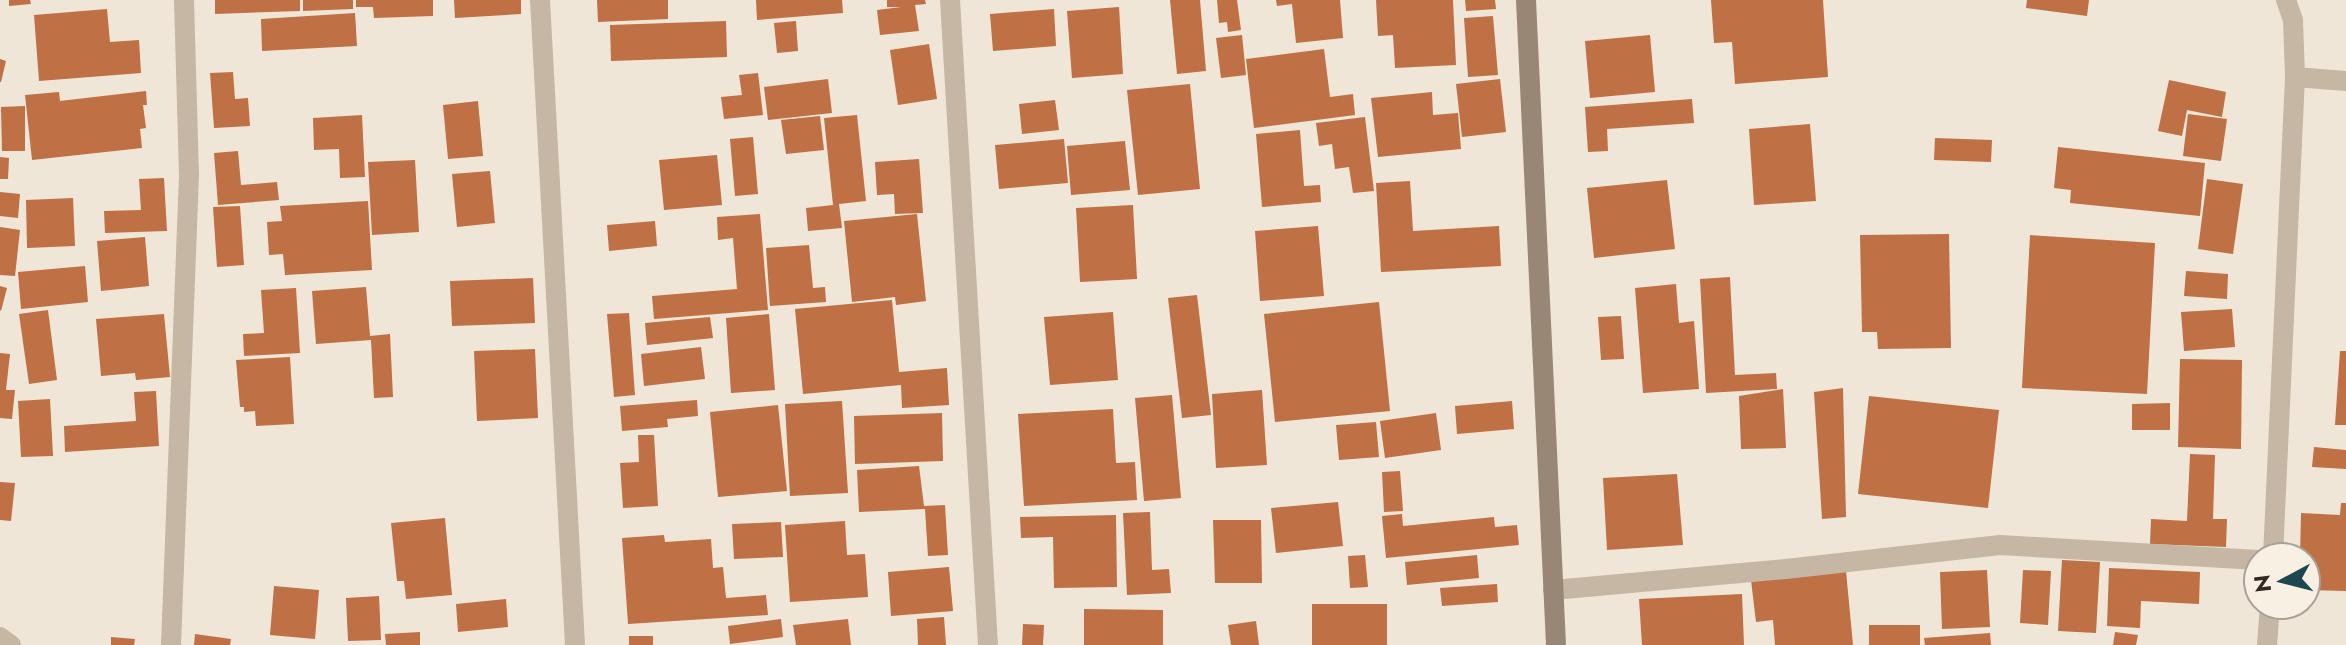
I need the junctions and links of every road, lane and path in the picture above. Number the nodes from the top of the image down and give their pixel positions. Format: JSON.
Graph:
{"nodes":[{"id":1,"x":184,"y":0,"type":"edge"},
{"id":2,"x":540,"y":0,"type":"edge"},
{"id":3,"x":950,"y":0,"type":"edge"},
{"id":4,"x":1526,"y":0,"type":"edge"},
{"id":5,"x":2286,"y":0,"type":"edge"},
{"id":6,"x":2295,"y":77,"type":"junction"},
{"id":7,"x":2346,"y":81,"type":"edge"},
{"id":8,"x":2274,"y":541,"type":"edge"},
{"id":9,"x":2242,"y":559,"type":"edge"},
{"id":10,"x":1553,"y":590,"type":"junction"},
{"id":11,"x":2269,"y":621,"type":"edge"},
{"id":12,"x":0,"y":637,"type":"edge"},
{"id":13,"x":11,"y":645,"type":"edge"},
{"id":14,"x":171,"y":645,"type":"edge"},
{"id":15,"x":575,"y":645,"type":"edge"},
{"id":16,"x":988,"y":645,"type":"edge"},
{"id":17,"x":1556,"y":645,"type":"edge"},
{"id":18,"x":2267,"y":645,"type":"edge"}],
"edges":[{"from":1,"to":14,"type":"street"},
{"from":2,"to":15,"type":"street"},
{"from":3,"to":16,"type":"street"},
{"from":4,"to":10,"type":"main road"},
{"from":5,"to":6,"type":"street"},
{"from":6,"to":7,"type":"street"},
{"from":6,"to":8,"type":"street"},
{"from":9,"to":10,"type":"street"},
{"from":10,"to":17,"type":"main road"},
{"from":11,"to":18,"type":"street"},
{"from":12,"to":13,"type":"street"}]}
